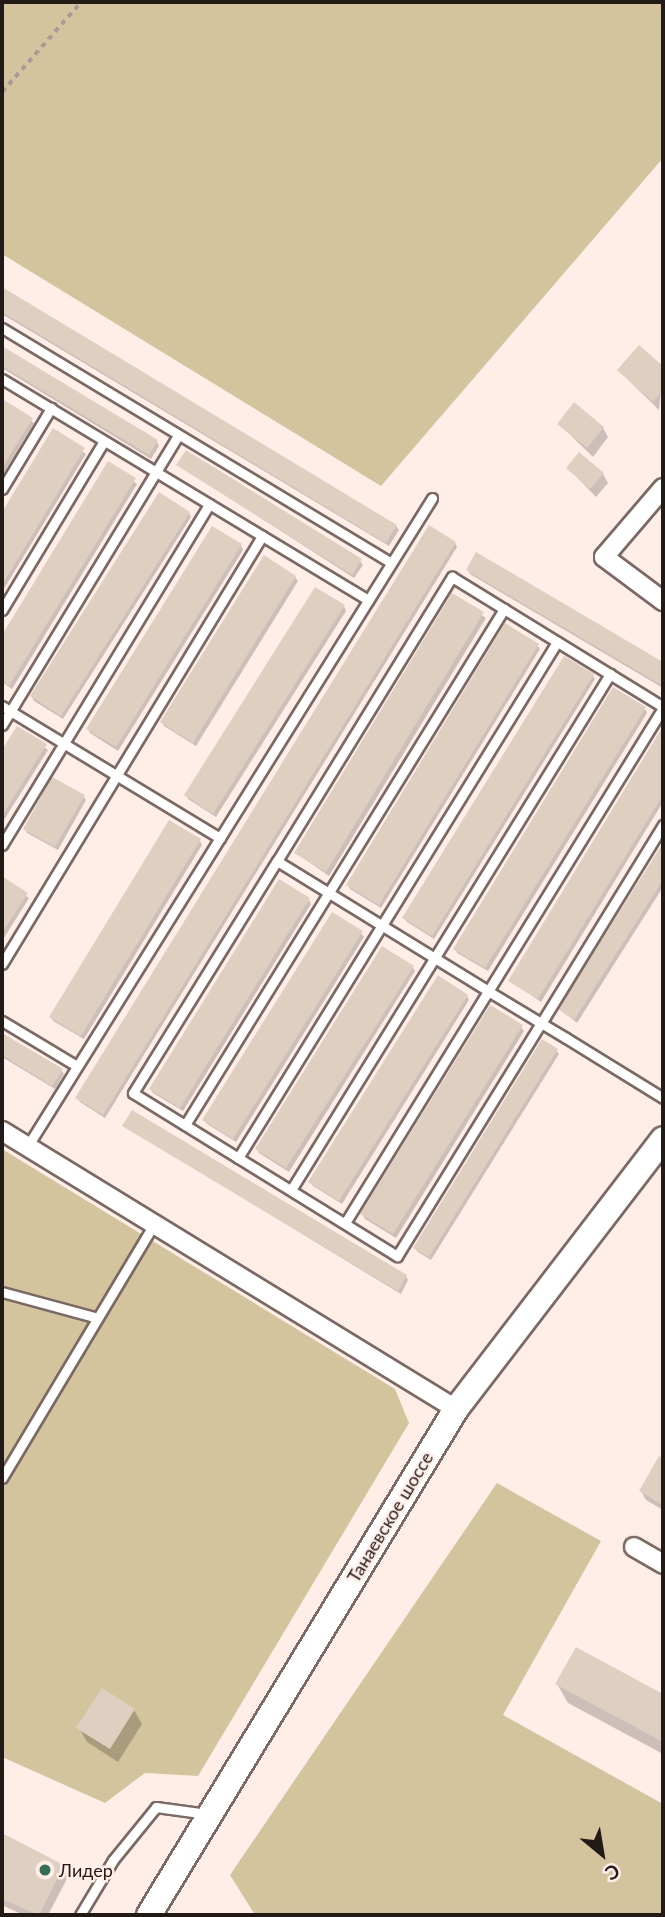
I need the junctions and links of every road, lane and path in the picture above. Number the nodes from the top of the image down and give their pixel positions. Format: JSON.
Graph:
{"nodes":[{"id":1,"x":81,"y":2,"type":"edge"},
{"id":2,"x":2,"y":92,"type":"edge"},
{"id":3,"x":2,"y":328,"type":"edge"},
{"id":4,"x":2,"y":379,"type":"edge"},
{"id":5,"x":51,"y":408,"type":"junction"},
{"id":6,"x":178,"y":435,"type":"junction"},
{"id":7,"x":104,"y":441,"type":"junction"},
{"id":8,"x":155,"y":472,"type":"junction"},
{"id":9,"x":663,"y":488,"type":"edge"},
{"id":10,"x":2,"y":489,"type":"edge"},
{"id":11,"x":432,"y":498,"type":"dead end"},
{"id":12,"x":209,"y":504,"type":"junction"},
{"id":13,"x":262,"y":536,"type":"junction"},
{"id":14,"x":391,"y":564,"type":"junction"},
{"id":15,"x":368,"y":600,"type":"junction"},
{"id":16,"x":663,"y":601,"type":"edge"},
{"id":17,"x":504,"y":609,"type":"junction"},
{"id":18,"x":2,"y":610,"type":"edge"},
{"id":19,"x":557,"y":642,"type":"junction"},
{"id":20,"x":610,"y":674,"type":"junction"},
{"id":21,"x":6,"y":708,"type":"edge"},
{"id":22,"x":663,"y":708,"type":"edge"},
{"id":23,"x":2,"y":725,"type":"edge"},
{"id":24,"x":63,"y":743,"type":"junction"},
{"id":25,"x":116,"y":775,"type":"junction"},
{"id":26,"x":663,"y":825,"type":"edge"},
{"id":27,"x":220,"y":838,"type":"junction"},
{"id":28,"x":2,"y":845,"type":"edge"},
{"id":29,"x":277,"y":861,"type":"junction"},
{"id":30,"x":329,"y":893,"type":"junction"},
{"id":31,"x":382,"y":925,"type":"junction"},
{"id":32,"x":435,"y":958,"type":"junction"},
{"id":33,"x":2,"y":964,"type":"edge"},
{"id":34,"x":488,"y":991,"type":"junction"},
{"id":35,"x":2,"y":1021,"type":"edge"},
{"id":36,"x":541,"y":1023,"type":"junction"},
{"id":37,"x":77,"y":1066,"type":"junction"},
{"id":38,"x":663,"y":1098,"type":"edge"},
{"id":39,"x":186,"y":1125,"type":"junction"},
{"id":40,"x":2,"y":1131,"type":"edge"},
{"id":41,"x":663,"y":1139,"type":"edge"},
{"id":42,"x":27,"y":1147,"type":"junction"},
{"id":43,"x":238,"y":1158,"type":"junction"},
{"id":44,"x":291,"y":1190,"type":"junction"},
{"id":45,"x":345,"y":1223,"type":"junction"},
{"id":46,"x":154,"y":1224,"type":"junction"},
{"id":47,"x":2,"y":1292,"type":"edge"},
{"id":48,"x":98,"y":1318,"type":"junction"},
{"id":49,"x":456,"y":1409,"type":"junction"},
{"id":50,"x":2,"y":1478,"type":"edge"},
{"id":51,"x":634,"y":1547,"type":"dead end"},
{"id":52,"x":663,"y":1563,"type":"edge"},
{"id":53,"x":210,"y":1814,"type":"junction"},
{"id":54,"x":80,"y":1915,"type":"edge"},
{"id":55,"x":149,"y":1915,"type":"edge"}],
"edges":[{"from":1,"to":2,"type":"path"},
{"from":3,"to":6,"type":"lane"},
{"from":4,"to":5,"type":"lane"},
{"from":5,"to":7,"type":"lane"},
{"from":5,"to":10,"type":"lane"},
{"from":6,"to":8,"type":"lane"},
{"from":6,"to":14,"type":"lane"},
{"from":7,"to":8,"type":"lane"},
{"from":7,"to":18,"type":"lane"},
{"from":8,"to":12,"type":"lane"},
{"from":8,"to":21,"type":"lane"},
{"from":9,"to":16,"type":"street"},
{"from":11,"to":14,"type":"lane"},
{"from":12,"to":13,"type":"lane"},
{"from":12,"to":24,"type":"lane"},
{"from":13,"to":15,"type":"lane"},
{"from":13,"to":25,"type":"lane"},
{"from":14,"to":15,"type":"lane"},
{"from":15,"to":27,"type":"lane"},
{"from":17,"to":19,"type":"lane"},
{"from":17,"to":29,"type":"lane"},
{"from":17,"to":30,"type":"lane"},
{"from":19,"to":20,"type":"lane"},
{"from":19,"to":31,"type":"lane"},
{"from":20,"to":22,"type":"lane"},
{"from":20,"to":32,"type":"lane"},
{"from":21,"to":23,"type":"lane"},
{"from":21,"to":24,"type":"lane"},
{"from":22,"to":34,"type":"lane"},
{"from":24,"to":25,"type":"lane"},
{"from":24,"to":28,"type":"lane"},
{"from":25,"to":27,"type":"lane"},
{"from":25,"to":33,"type":"lane"},
{"from":26,"to":36,"type":"lane"},
{"from":27,"to":37,"type":"lane"},
{"from":29,"to":30,"type":"lane"},
{"from":29,"to":39,"type":"lane"},
{"from":30,"to":31,"type":"lane"},
{"from":30,"to":39,"type":"lane"},
{"from":31,"to":32,"type":"lane"},
{"from":31,"to":43,"type":"lane"},
{"from":32,"to":34,"type":"lane"},
{"from":32,"to":44,"type":"lane"},
{"from":34,"to":36,"type":"lane"},
{"from":34,"to":45,"type":"lane"},
{"from":35,"to":37,"type":"lane"},
{"from":36,"to":38,"type":"lane"},
{"from":36,"to":45,"type":"lane"},
{"from":37,"to":42,"type":"lane"},
{"from":39,"to":43,"type":"lane"},
{"from":40,"to":42,"type":"street"},
{"from":41,"to":49,"type":"street","name":"Танаевское шоссе"},
{"from":42,"to":46,"type":"street"},
{"from":43,"to":44,"type":"lane"},
{"from":44,"to":45,"type":"lane"},
{"from":46,"to":48,"type":"lane"},
{"from":46,"to":49,"type":"street"},
{"from":47,"to":48,"type":"lane"},
{"from":48,"to":50,"type":"lane"},
{"from":49,"to":53,"type":"street","name":"Танаевское шоссе"},
{"from":51,"to":52,"type":"street"},
{"from":53,"to":54,"type":"lane"},
{"from":53,"to":55,"type":"street","name":"Танаевское шоссе"}]}
